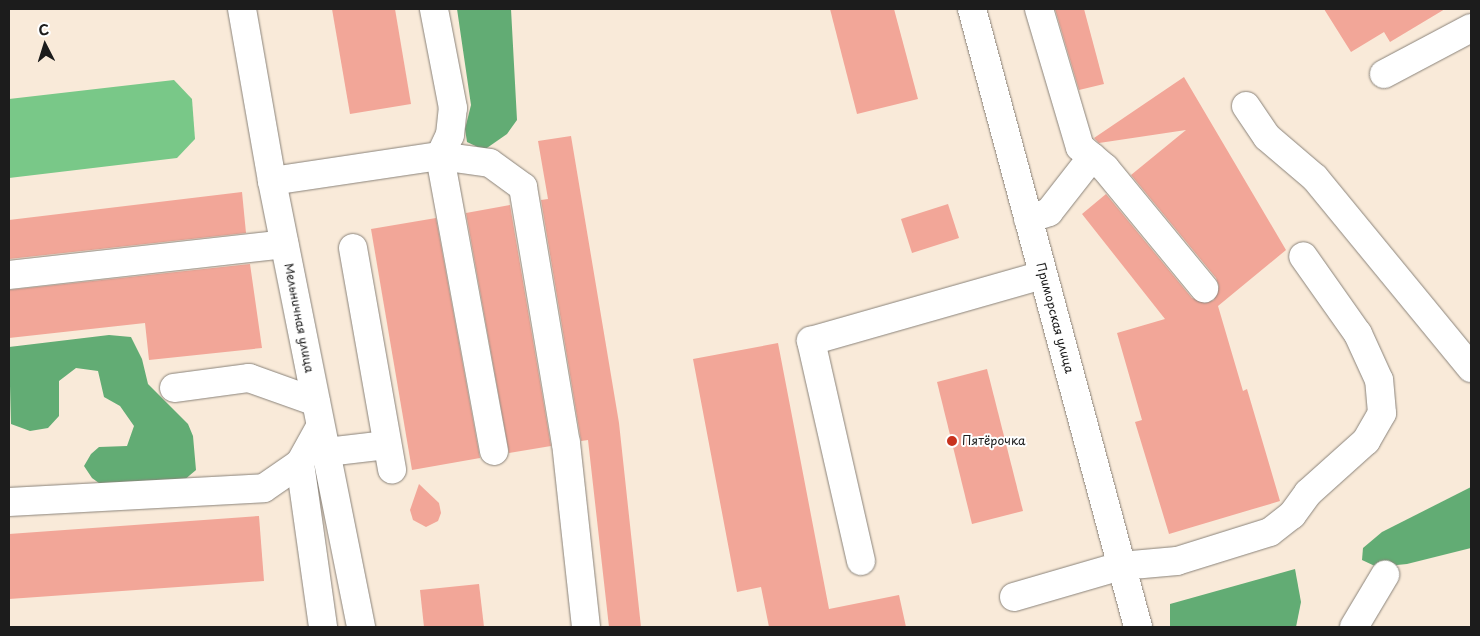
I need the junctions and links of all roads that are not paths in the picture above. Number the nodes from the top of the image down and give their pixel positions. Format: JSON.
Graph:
{"nodes":[{"id":1,"x":242,"y":9,"type":"edge"},
{"id":2,"x":434,"y":9,"type":"edge"},
{"id":3,"x":972,"y":9,"type":"edge"},
{"id":4,"x":1038,"y":9,"type":"edge"},
{"id":5,"x":1471,"y":28,"type":"edge"},
{"id":6,"x":1384,"y":74,"type":"dead end"},
{"id":7,"x":1246,"y":106,"type":"dead end"},
{"id":8,"x":440,"y":156,"type":"junction"},
{"id":9,"x":1092,"y":158,"type":"junction"},
{"id":10,"x":272,"y":181,"type":"junction"},
{"id":11,"x":1028,"y":219,"type":"junction"},
{"id":12,"x":284,"y":244,"type":"junction"},
{"id":13,"x":353,"y":248,"type":"dead end"},
{"id":14,"x":1304,"y":256,"type":"dead end"},
{"id":15,"x":9,"y":275,"type":"edge"},
{"id":16,"x":1043,"y":275,"type":"junction"},
{"id":17,"x":1204,"y":288,"type":"dead end"},
{"id":18,"x":1471,"y":368,"type":"edge"},
{"id":19,"x":174,"y":388,"type":"dead end"},
{"id":20,"x":321,"y":427,"type":"junction"},
{"id":21,"x":494,"y":451,"type":"dead end"},
{"id":22,"x":300,"y":463,"type":"junction"},
{"id":23,"x":9,"y":502,"type":"edge"},
{"id":24,"x":861,"y":561,"type":"dead end"},
{"id":25,"x":1121,"y":566,"type":"junction"},
{"id":26,"x":1385,"y":576,"type":"dead end"},
{"id":27,"x":1014,"y":597,"type":"dead end"},
{"id":28,"x":323,"y":627,"type":"edge"},
{"id":29,"x":353,"y":627,"type":"edge"},
{"id":30,"x":361,"y":627,"type":"edge"},
{"id":31,"x":586,"y":627,"type":"edge"},
{"id":32,"x":1138,"y":627,"type":"edge"},
{"id":33,"x":1354,"y":627,"type":"edge"}],
"edges":[{"from":1,"to":10,"type":"main road","name":"Мельничная улица"},
{"from":2,"to":8,"type":"main road"},
{"from":3,"to":11,"type":"main road","name":"Приморская улица"},
{"from":4,"to":9,"type":"main road"},
{"from":5,"to":6,"type":"main road"},
{"from":7,"to":18,"type":"main road"},
{"from":8,"to":10,"type":"main road"},
{"from":8,"to":21,"type":"main road"},
{"from":8,"to":31,"type":"main road"},
{"from":9,"to":11,"type":"main road"},
{"from":9,"to":17,"type":"main road"},
{"from":10,"to":12,"type":"main road","name":"Мельничная улица"},
{"from":11,"to":16,"type":"main road","name":"Приморская улица"},
{"from":12,"to":15,"type":"main road"},
{"from":12,"to":20,"type":"main road","name":"Мельничная улица"},
{"from":13,"to":20,"type":"main road"},
{"from":14,"to":25,"type":"main road"},
{"from":16,"to":24,"type":"main road"},
{"from":16,"to":25,"type":"main road","name":"Приморская улица"},
{"from":19,"to":20,"type":"main road"},
{"from":20,"to":22,"type":"main road"},
{"from":20,"to":30,"type":"main road","name":"Мельничная улица"},
{"from":22,"to":23,"type":"main road"},
{"from":22,"to":28,"type":"main road"},
{"from":25,"to":27,"type":"main road"},
{"from":25,"to":32,"type":"main road","name":"Приморская улица"},
{"from":26,"to":33,"type":"main road"},
{"from":29,"to":30,"type":"main road"}]}
